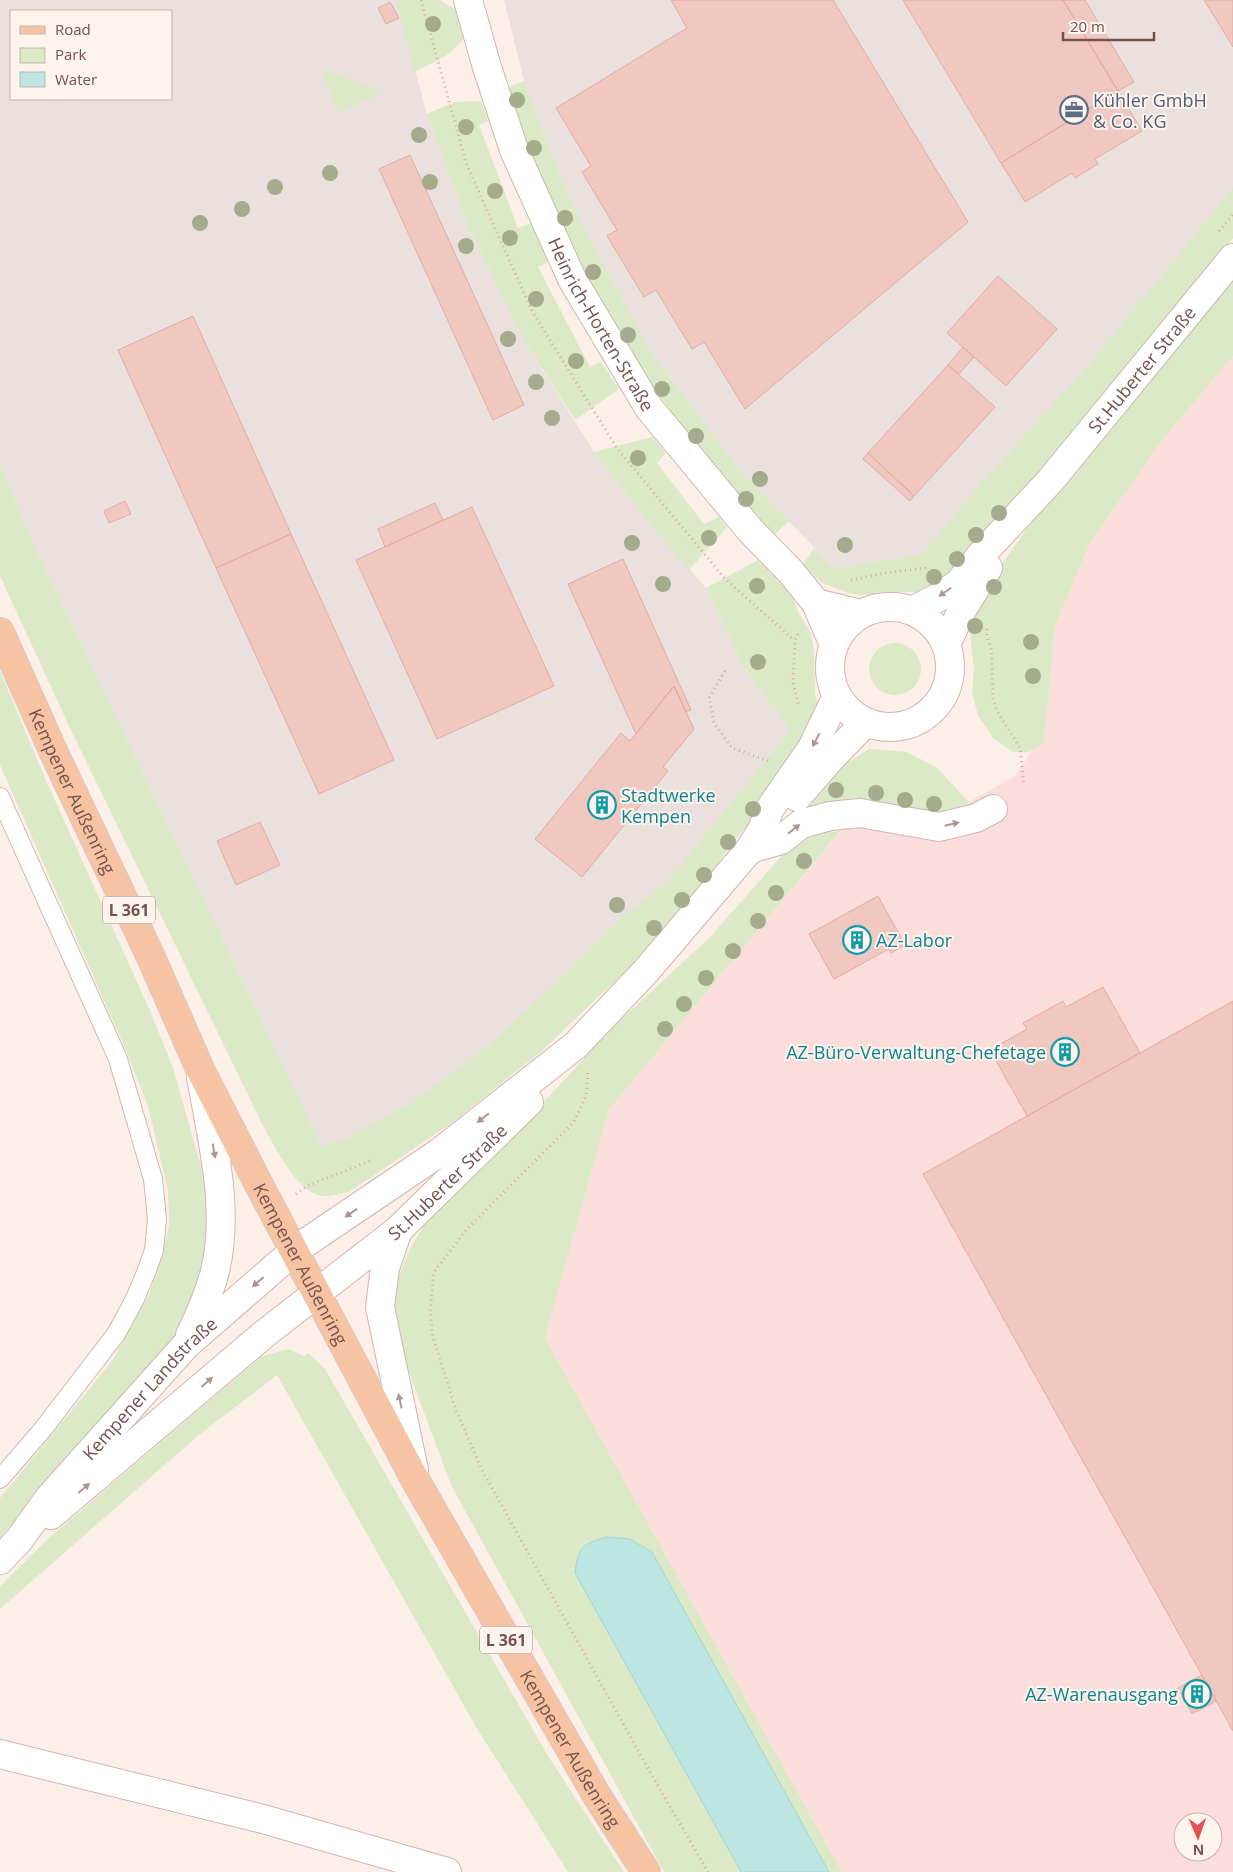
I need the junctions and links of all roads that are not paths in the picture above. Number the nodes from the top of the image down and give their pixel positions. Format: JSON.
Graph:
{"nodes":[{"id":1,"x":468,"y":0,"type":"edge"},
{"id":2,"x":1233,"y":258,"type":"edge"},
{"id":3,"x":1050,"y":481,"type":"junction"},
{"id":4,"x":816,"y":603,"type":"junction"},
{"id":5,"x":912,"y":611,"type":"junction"},
{"id":6,"x":861,"y":614,"type":"junction"},
{"id":7,"x":0,"y":632,"type":"edge"},
{"id":8,"x":834,"y":645,"type":"junction"},
{"id":9,"x":946,"y":645,"type":"junction"},
{"id":10,"x":837,"y":696,"type":"junction"},
{"id":11,"x":866,"y":722,"type":"junction"},
{"id":12,"x":0,"y":796,"type":"edge"},
{"id":13,"x":993,"y":809,"type":"dead end"},
{"id":14,"x":756,"y":838,"type":"junction"},
{"id":15,"x":569,"y":1050,"type":"junction"},
{"id":16,"x":200,"y":1068,"type":"junction"},
{"id":17,"x":398,"y":1230,"type":"junction"},
{"id":18,"x":295,"y":1250,"type":"junction"},
{"id":19,"x":317,"y":1293,"type":"junction"},
{"id":20,"x":186,"y":1344,"type":"junction"},
{"id":21,"x":0,"y":1479,"type":"edge"},
{"id":22,"x":417,"y":1483,"type":"junction"},
{"id":23,"x":19,"y":1540,"type":"junction"},
{"id":24,"x":0,"y":1560,"type":"edge"},
{"id":25,"x":0,"y":1754,"type":"edge"},
{"id":26,"x":447,"y":1872,"type":"edge"},
{"id":27,"x":646,"y":1872,"type":"edge"}],
"edges":[{"from":1,"to":4,"type":"street","name":"Heinrich-Horten-Straße"},
{"from":2,"to":3,"type":"street","name":"St.Huberter Straße"},
{"from":3,"to":5,"type":"street","name":"St.Huberter Straße","one_way":true},
{"from":3,"to":9,"type":"street","name":"St.Huberter Straße"},
{"from":4,"to":6,"type":"street"},
{"from":4,"to":8,"type":"street","name":"Heinrich-Horten-Straße"},
{"from":5,"to":6,"type":"street"},
{"from":5,"to":9,"type":"street"},
{"from":6,"to":8,"type":"street"},
{"from":7,"to":16,"type":"main road","name":"Kempener Außenring","number":"L 361"},
{"from":8,"to":10,"type":"street"},
{"from":9,"to":11,"type":"street"},
{"from":10,"to":11,"type":"street"},
{"from":10,"to":14,"type":"street","name":"St.Huberter Straße","one_way":true},
{"from":11,"to":14,"type":"street","name":"St.Huberter Straße"},
{"from":12,"to":21,"type":"lane"},
{"from":14,"to":13,"type":"street","one_way":true},
{"from":14,"to":15,"type":"street","name":"St.Huberter Straße"},
{"from":15,"to":17,"type":"street","name":"St.Huberter Straße"},
{"from":15,"to":18,"type":"street","name":"St.Huberter Straße","one_way":true},
{"from":16,"to":18,"type":"main road","name":"Kempener Außenring","number":"L 361"},
{"from":16,"to":20,"type":"street","one_way":true},
{"from":17,"to":19,"type":"street","name":"St.Huberter Straße"},
{"from":22,"to":17,"type":"street","one_way":true},
{"from":18,"to":19,"type":"main road","name":"Kempener Außenring","number":"L 361"},
{"from":18,"to":20,"type":"street","name":"Kempener Landstraße","one_way":true},
{"from":19,"to":22,"type":"main road","name":"Kempener Außenring","number":"L 361"},
{"from":23,"to":19,"type":"street","name":"Kempener Landstraße","one_way":true},
{"from":20,"to":23,"type":"street","name":"Kempener Landstraße"},
{"from":22,"to":27,"type":"main road","name":"Kempener Außenring","number":"L 361"},
{"from":23,"to":24,"type":"street","name":"Kempener Landstraße"},
{"from":25,"to":26,"type":"street"}]}
